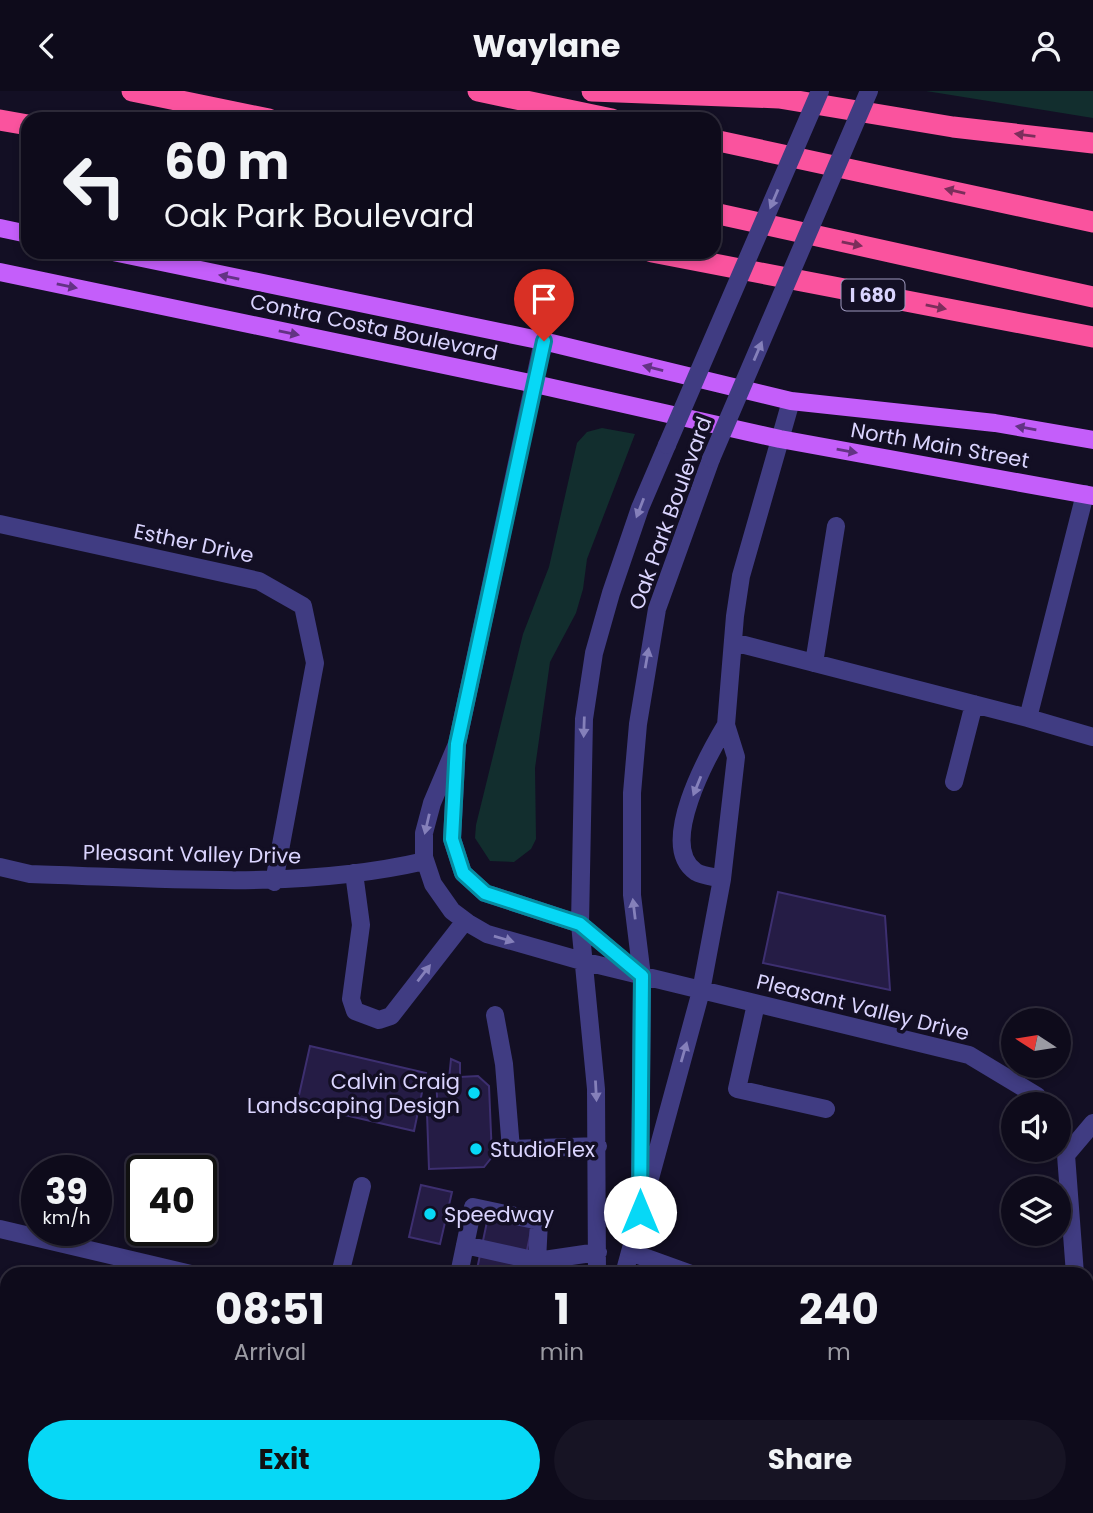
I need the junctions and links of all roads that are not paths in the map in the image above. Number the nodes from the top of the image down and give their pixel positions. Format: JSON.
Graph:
{"nodes":[{"id":1,"x":132,"y":91,"type":"edge"},
{"id":2,"x":478,"y":91,"type":"edge"},
{"id":3,"x":592,"y":91,"type":"edge"},
{"id":4,"x":820,"y":91,"type":"edge"},
{"id":5,"x":869,"y":91,"type":"edge"},
{"id":6,"x":235,"y":112,"type":"edge"},
{"id":7,"x":578,"y":112,"type":"edge"},
{"id":8,"x":0,"y":120,"type":"edge"},
{"id":9,"x":21,"y":124,"type":"edge"},
{"id":10,"x":721,"y":142,"type":"edge"},
{"id":11,"x":1093,"y":143,"type":"edge"},
{"id":12,"x":721,"y":215,"type":"edge"},
{"id":13,"x":1093,"y":222,"type":"edge"},
{"id":14,"x":0,"y":228,"type":"edge"},
{"id":15,"x":21,"y":232,"type":"edge"},
{"id":16,"x":147,"y":259,"type":"edge"},
{"id":17,"x":688,"y":259,"type":"edge"},
{"id":18,"x":0,"y":272,"type":"edge"},
{"id":19,"x":1093,"y":297,"type":"edge"},
{"id":20,"x":1093,"y":337,"type":"edge"},
{"id":21,"x":544,"y":341,"type":"junction"},
{"id":22,"x":535,"y":384,"type":"junction"},
{"id":23,"x":790,"y":401,"type":"junction"},
{"id":24,"x":780,"y":439,"type":"junction"},
{"id":25,"x":1093,"y":440,"type":"edge"},
{"id":26,"x":1089,"y":495,"type":"edge"},
{"id":27,"x":0,"y":524,"type":"edge"},
{"id":28,"x":836,"y":526,"type":"dead end"},
{"id":29,"x":733,"y":642,"type":"junction"},
{"id":30,"x":814,"y":663,"type":"junction"},
{"id":31,"x":974,"y":704,"type":"junction"},
{"id":32,"x":1028,"y":718,"type":"junction"},
{"id":33,"x":726,"y":725,"type":"junction"},
{"id":34,"x":1093,"y":737,"type":"edge"},
{"id":35,"x":457,"y":744,"type":"junction"},
{"id":36,"x":954,"y":782,"type":"dead end"},
{"id":37,"x":425,"y":861,"type":"junction"},
{"id":38,"x":0,"y":867,"type":"edge"},
{"id":39,"x":354,"y":873,"type":"junction"},
{"id":40,"x":722,"y":879,"type":"junction"},
{"id":41,"x":274,"y":882,"type":"junction"},
{"id":42,"x":465,"y":921,"type":"junction"},
{"id":43,"x":580,"y":924,"type":"junction"},
{"id":44,"x":582,"y":961,"type":"junction"},
{"id":45,"x":642,"y":976,"type":"junction"},
{"id":46,"x":701,"y":991,"type":"junction"},
{"id":47,"x":756,"y":1005,"type":"junction"},
{"id":48,"x":495,"y":1015,"type":"dead end"},
{"id":49,"x":1030,"y":1092,"type":"edge"},
{"id":50,"x":825,"y":1109,"type":"dead end"},
{"id":51,"x":1093,"y":1123,"type":"edge"},
{"id":52,"x":1071,"y":1140,"type":"edge"},
{"id":53,"x":598,"y":1146,"type":"junction"},
{"id":54,"x":1064,"y":1162,"type":"edge"},
{"id":55,"x":362,"y":1186,"type":"dead end"},
{"id":56,"x":640,"y":1212,"type":"junction"},
{"id":57,"x":0,"y":1229,"type":"edge"},
{"id":58,"x":465,"y":1245,"type":"junction"},
{"id":59,"x":598,"y":1252,"type":"junction"},
{"id":60,"x":630,"y":1252,"type":"junction"},
{"id":61,"x":161,"y":1267,"type":"edge"},
{"id":62,"x":342,"y":1267,"type":"edge"},
{"id":63,"x":460,"y":1267,"type":"edge"},
{"id":64,"x":532,"y":1267,"type":"edge"},
{"id":65,"x":535,"y":1267,"type":"edge"},
{"id":66,"x":539,"y":1267,"type":"edge"},
{"id":67,"x":597,"y":1267,"type":"edge"},
{"id":68,"x":626,"y":1267,"type":"edge"},
{"id":69,"x":672,"y":1267,"type":"edge"},
{"id":70,"x":1074,"y":1267,"type":"edge"}],
"edges":[{"from":1,"to":6,"type":"highway"},
{"from":2,"to":7,"type":"highway"},
{"from":11,"to":3,"type":"highway","one_way":true},
{"from":4,"to":43,"type":"street","name":"Oak Park Boulevard","one_way":true,"bridge":true},
{"from":45,"to":5,"type":"street","name":"Oak Park Boulevard","one_way":true,"bridge":true},
{"from":8,"to":9,"type":"highway"},
{"from":13,"to":10,"type":"highway","one_way":true},
{"from":12,"to":19,"type":"highway","number":"I 680","one_way":true},
{"from":14,"to":15,"type":"main road"},
{"from":21,"to":16,"type":"main road","name":"Contra Costa Boulevard","one_way":true},
{"from":17,"to":20,"type":"highway","number":"I 680","one_way":true},
{"from":18,"to":22,"type":"main road","name":"Contra Costa Boulevard","one_way":true},
{"from":21,"to":22,"type":"street"},
{"from":23,"to":21,"type":"main road","name":"Contra Costa Boulevard","one_way":true},
{"from":22,"to":24,"type":"main road","name":"Contra Costa Boulevard"},
{"from":22,"to":35,"type":"street"},
{"from":23,"to":24,"type":"street","name":"Oak Park Boulevard"},
{"from":25,"to":23,"type":"main road","name":"North Main Street","one_way":true},
{"from":24,"to":26,"type":"main road","name":"North Main Street","one_way":true},
{"from":24,"to":29,"type":"street","name":"Oak Park Boulevard"},
{"from":26,"to":32,"type":"street"},
{"from":27,"to":41,"type":"street","name":"Esther Drive"},
{"from":28,"to":30,"type":"street"},
{"from":29,"to":30,"type":"street"},
{"from":29,"to":33,"type":"street","name":"Oak Park Boulevard"},
{"from":30,"to":31,"type":"street"},
{"from":31,"to":32,"type":"street"},
{"from":31,"to":36,"type":"street"},
{"from":32,"to":34,"type":"street"},
{"from":33,"to":40,"type":"street","name":"Oak Park Boulevard"},
{"from":33,"to":40,"type":"street","name":"Oak Park Boulevard","one_way":true},
{"from":35,"to":37,"type":"street","one_way":true},
{"from":35,"to":43,"type":"street"},
{"from":37,"to":39,"type":"street","name":"Pleasant Valley Drive"},
{"from":37,"to":42,"type":"street"},
{"from":38,"to":41,"type":"street","name":"Pleasant Valley Drive"},
{"from":39,"to":41,"type":"street","name":"Pleasant Valley Drive"},
{"from":39,"to":42,"type":"street","one_way":true},
{"from":40,"to":46,"type":"street","name":"Oak Park Boulevard"},
{"from":42,"to":44,"type":"street","one_way":true},
{"from":43,"to":44,"type":"street","name":"Oak Park Boulevard"},
{"from":43,"to":45,"type":"street"},
{"from":44,"to":45,"type":"street"},
{"from":44,"to":53,"type":"street","name":"Oak Park Boulevard","one_way":true},
{"from":45,"to":46,"type":"street"},
{"from":45,"to":56,"type":"street","name":"Oak Park Boulevard"},
{"from":46,"to":47,"type":"street","name":"Pleasant Valley Drive"},
{"from":56,"to":46,"type":"street","name":"Oak Park Boulevard","one_way":true},
{"from":47,"to":49,"type":"street","name":"Pleasant Valley Drive"},
{"from":47,"to":50,"type":"street"},
{"from":48,"to":53,"type":"street"},
{"from":51,"to":52,"type":"street"},
{"from":53,"to":59,"type":"street","name":"Oak Park Boulevard"},
{"from":54,"to":70,"type":"street"},
{"from":55,"to":62,"type":"street"},
{"from":56,"to":60,"type":"street","name":"Oak Park Boulevard"},
{"from":57,"to":61,"type":"street"},
{"from":58,"to":63,"type":"street"},
{"from":58,"to":64,"type":"street"},
{"from":58,"to":65,"type":"street"},
{"from":59,"to":66,"type":"street"},
{"from":59,"to":67,"type":"street","name":"Oak Park Boulevard"},
{"from":60,"to":68,"type":"street","name":"Oak Park Boulevard"},
{"from":60,"to":69,"type":"street"}]}
